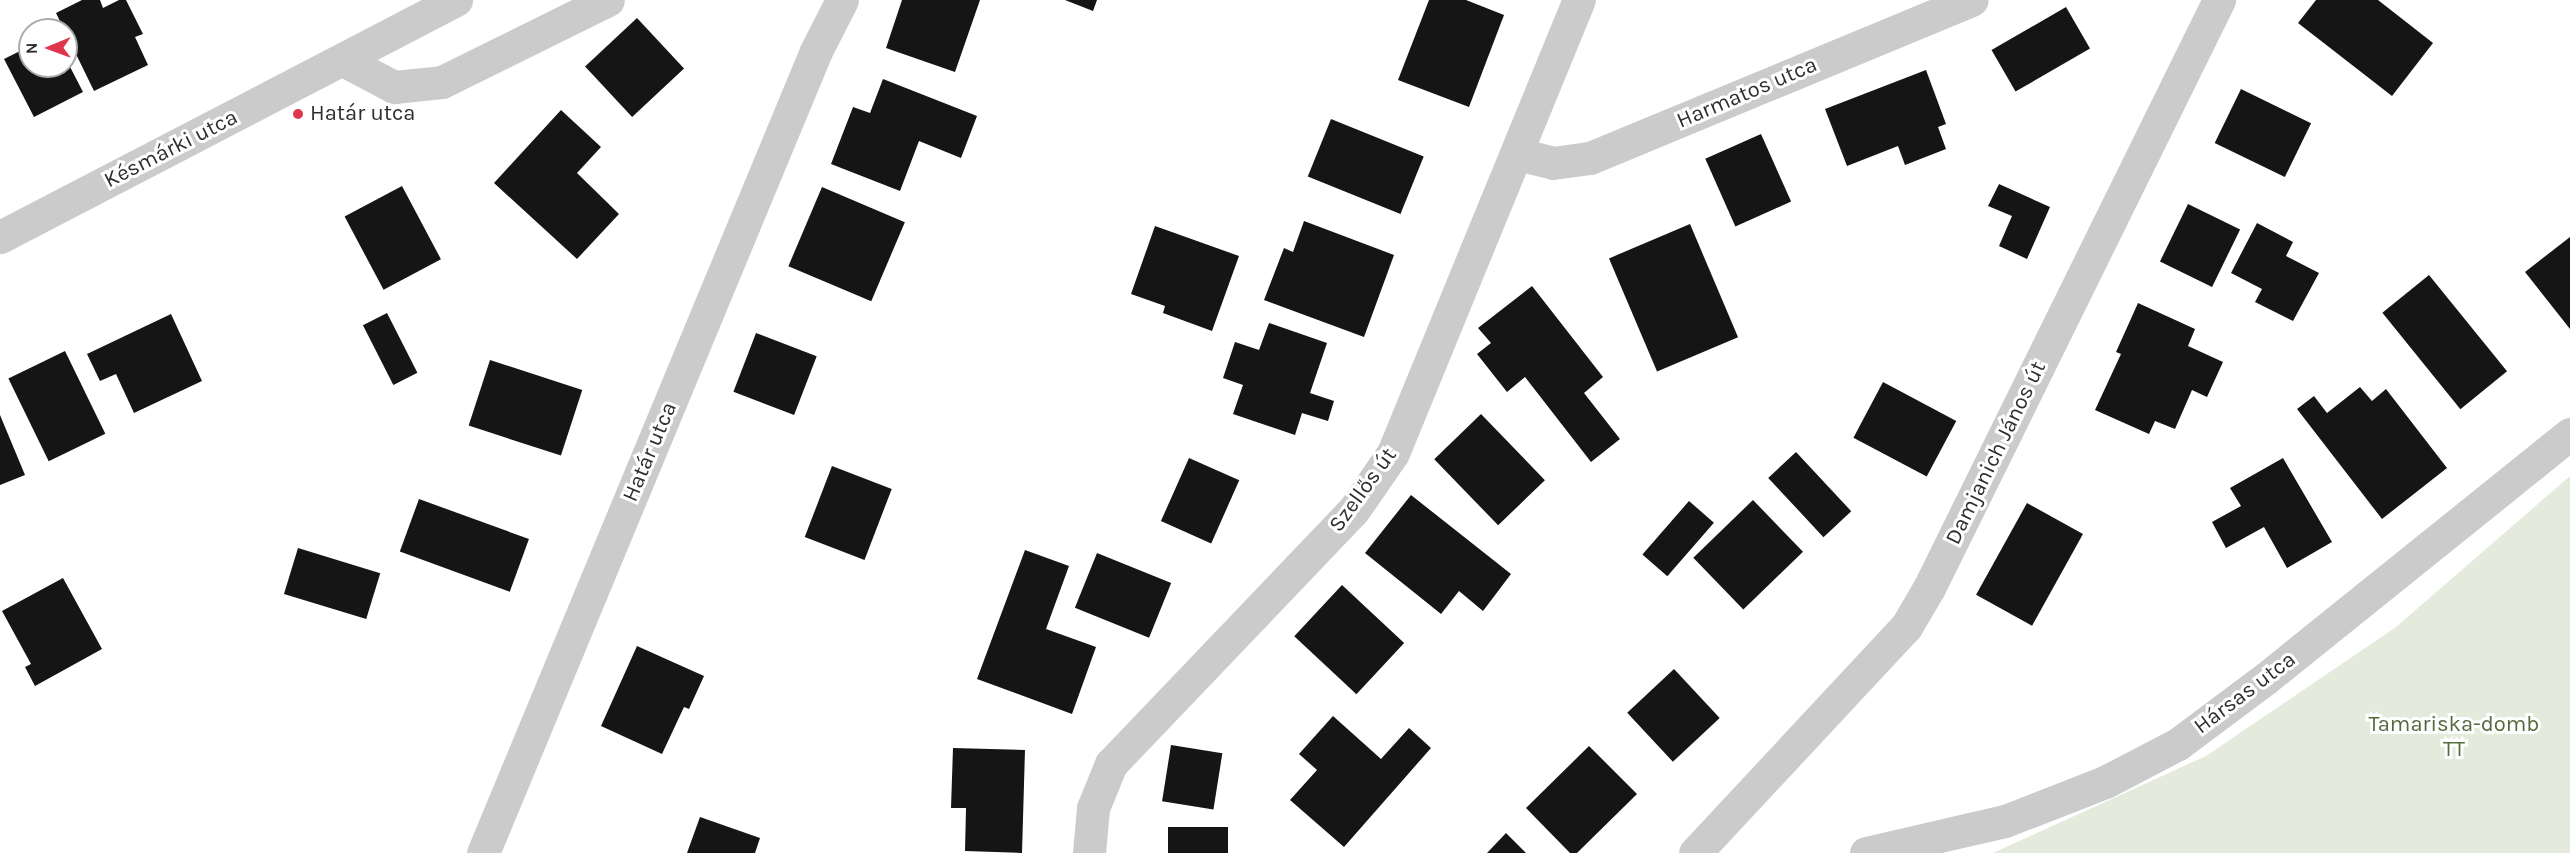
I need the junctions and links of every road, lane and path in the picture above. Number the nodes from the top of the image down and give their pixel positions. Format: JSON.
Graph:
{"nodes":[{"id":1,"x":456,"y":0,"type":"edge"},
{"id":2,"x":608,"y":0,"type":"edge"},
{"id":3,"x":814,"y":0,"type":"edge"},
{"id":4,"x":842,"y":0,"type":"edge"},
{"id":5,"x":1579,"y":0,"type":"edge"},
{"id":6,"x":1972,"y":0,"type":"edge"},
{"id":7,"x":2219,"y":0,"type":"edge"},
{"id":8,"x":816,"y":51,"type":"junction"},
{"id":9,"x":343,"y":60,"type":"junction"},
{"id":10,"x":1518,"y":154,"type":"junction"},
{"id":11,"x":1,"y":233,"type":"edge"},
{"id":12,"x":2570,"y":434,"type":"edge"},
{"id":13,"x":483,"y":853,"type":"edge"},
{"id":14,"x":1089,"y":853,"type":"edge"},
{"id":15,"x":1695,"y":853,"type":"edge"},
{"id":16,"x":1866,"y":853,"type":"edge"}],
"edges":[{"from":1,"to":9,"type":"street","name":"Késmárki utca"},
{"from":2,"to":9,"type":"street"},
{"from":3,"to":8,"type":"street","name":"Határ utca"},
{"from":4,"to":8,"type":"street","name":"Határ utca"},
{"from":5,"to":10,"type":"street","name":"Szellős út"},
{"from":6,"to":10,"type":"street","name":"Harmatos utca"},
{"from":7,"to":15,"type":"street","name":"Damjanich János út"},
{"from":8,"to":13,"type":"street","name":"Határ utca"},
{"from":9,"to":11,"type":"street","name":"Késmárki utca"},
{"from":10,"to":14,"type":"street","name":"Szellős út"},
{"from":12,"to":16,"type":"street","name":"Hársas utca"}]}
